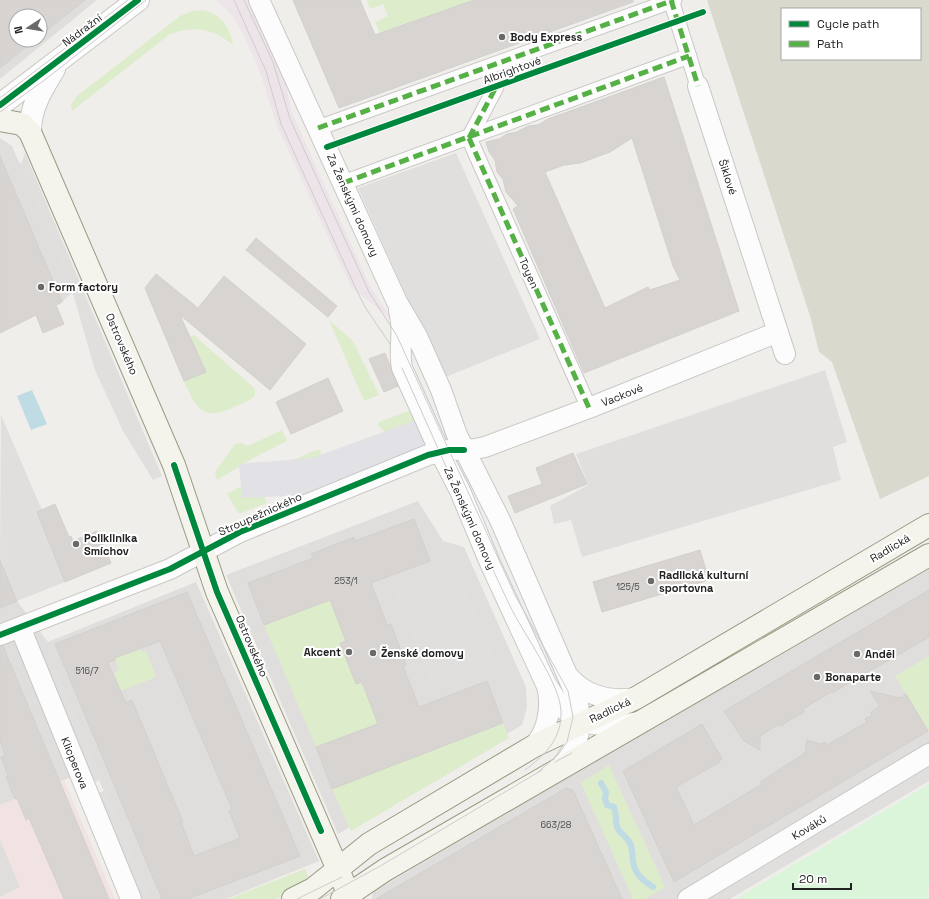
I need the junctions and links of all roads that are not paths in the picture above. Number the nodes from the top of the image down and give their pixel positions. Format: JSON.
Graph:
{"nodes":[{"id":1,"x":138,"y":0,"type":"edge"},
{"id":2,"x":259,"y":0,"type":"edge"},
{"id":3,"x":672,"y":0,"type":"edge"},
{"id":4,"x":689,"y":56,"type":"junction"},
{"id":5,"x":60,"y":60,"type":"junction"},
{"id":6,"x":698,"y":86,"type":"joint"},
{"id":7,"x":496,"y":87,"type":"dead end"},
{"id":8,"x":0,"y":105,"type":"edge"},
{"id":9,"x":0,"y":120,"type":"edge"},
{"id":10,"x":318,"y":128,"type":"junction"},
{"id":11,"x":30,"y":132,"type":"junction"},
{"id":12,"x":469,"y":138,"type":"junction"},
{"id":13,"x":343,"y":183,"type":"junction"},
{"id":14,"x":397,"y":302,"type":"junction"},
{"id":15,"x":778,"y":332,"type":"junction"},
{"id":16,"x":785,"y":354,"type":"dead end"},
{"id":17,"x":589,"y":408,"type":"junction"},
{"id":18,"x":464,"y":450,"type":"junction"},
{"id":19,"x":440,"y":452,"type":"junction"},
{"id":20,"x":929,"y":525,"type":"edge"},
{"id":21,"x":203,"y":552,"type":"junction"},
{"id":22,"x":929,"y":555,"type":"edge"},
{"id":23,"x":20,"y":627,"type":"junction"},
{"id":24,"x":0,"y":635,"type":"edge"},
{"id":25,"x":568,"y":676,"type":"junction"},
{"id":26,"x":546,"y":684,"type":"junction"},
{"id":27,"x":636,"y":698,"type":"junction"},
{"id":28,"x":644,"y":721,"type":"junction"},
{"id":29,"x":582,"y":722,"type":"junction"},
{"id":30,"x":534,"y":746,"type":"junction"},
{"id":31,"x":929,"y":754,"type":"edge"},
{"id":32,"x":559,"y":769,"type":"junction"},
{"id":33,"x":338,"y":868,"type":"junction"},
{"id":34,"x":347,"y":898,"type":"edge"},
{"id":35,"x":130,"y":899,"type":"edge"},
{"id":36,"x":293,"y":899,"type":"edge"},
{"id":37,"x":688,"y":899,"type":"edge"}],
"edges":[{"from":1,"to":5,"type":"street","name":"Nádražní"},
{"from":2,"to":10,"type":"street","name":"Za Ženskými domovy"},
{"from":3,"to":4,"type":"street","name":"Šiklové"},
{"from":3,"to":10,"type":"street","name":"Albrightové"},
{"from":4,"to":6,"type":"street","name":"Šiklové"},
{"from":4,"to":12,"type":"street"},
{"from":5,"to":8,"type":"street","name":"Nádražní"},
{"from":5,"to":11,"type":"street"},
{"from":6,"to":15,"type":"street","name":"Šiklové"},
{"from":7,"to":12,"type":"street"},
{"from":9,"to":11,"type":"main road"},
{"from":10,"to":13,"type":"street","name":"Za Ženskými domovy"},
{"from":11,"to":21,"type":"main road","name":"Ostrovského"},
{"from":12,"to":13,"type":"street"},
{"from":12,"to":17,"type":"street","name":"Toyen"},
{"from":13,"to":14,"type":"street","name":"Za Ženskými domovy"},
{"from":14,"to":18,"type":"street","name":"Za Ženskými domovy"},
{"from":14,"to":19,"type":"street","name":"Za Ženskými domovy"},
{"from":15,"to":16,"type":"street","name":"Šiklové"},
{"from":15,"to":17,"type":"street","name":"Vackové"},
{"from":17,"to":18,"type":"street","name":"Vackové"},
{"from":18,"to":19,"type":"street","name":"Stroupežnického"},
{"from":18,"to":25,"type":"street","name":"Za Ženskými domovy"},
{"from":19,"to":21,"type":"street","name":"Stroupežnického"},
{"from":19,"to":26,"type":"street","name":"Za Ženskými domovy"},
{"from":20,"to":27,"type":"main road","name":"Radlická"},
{"from":21,"to":23,"type":"street","name":"Stroupežnického"},
{"from":21,"to":33,"type":"main road","name":"Ostrovského"},
{"from":22,"to":28,"type":"main road"},
{"from":23,"to":24,"type":"street","name":"Stroupežnického"},
{"from":23,"to":35,"type":"street","name":"Klicperova"},
{"from":25,"to":27,"type":"street"},
{"from":25,"to":29,"type":"street","name":"Za Ženskými domovy"},
{"from":26,"to":29,"type":"street"},
{"from":26,"to":30,"type":"street"},
{"from":27,"to":29,"type":"main road","name":"Radlická"},
{"from":28,"to":29,"type":"street"},
{"from":28,"to":32,"type":"main road"},
{"from":29,"to":30,"type":"main road","name":"Radlická"},
{"from":29,"to":32,"type":"street"},
{"from":30,"to":33,"type":"main road","name":"Radlická"},
{"from":31,"to":37,"type":"street","name":"Kováků"},
{"from":32,"to":34,"type":"main road"},
{"from":33,"to":34,"type":"main road","name":"Ostrovského"},
{"from":33,"to":36,"type":"main road","name":"Radlická"}]}
